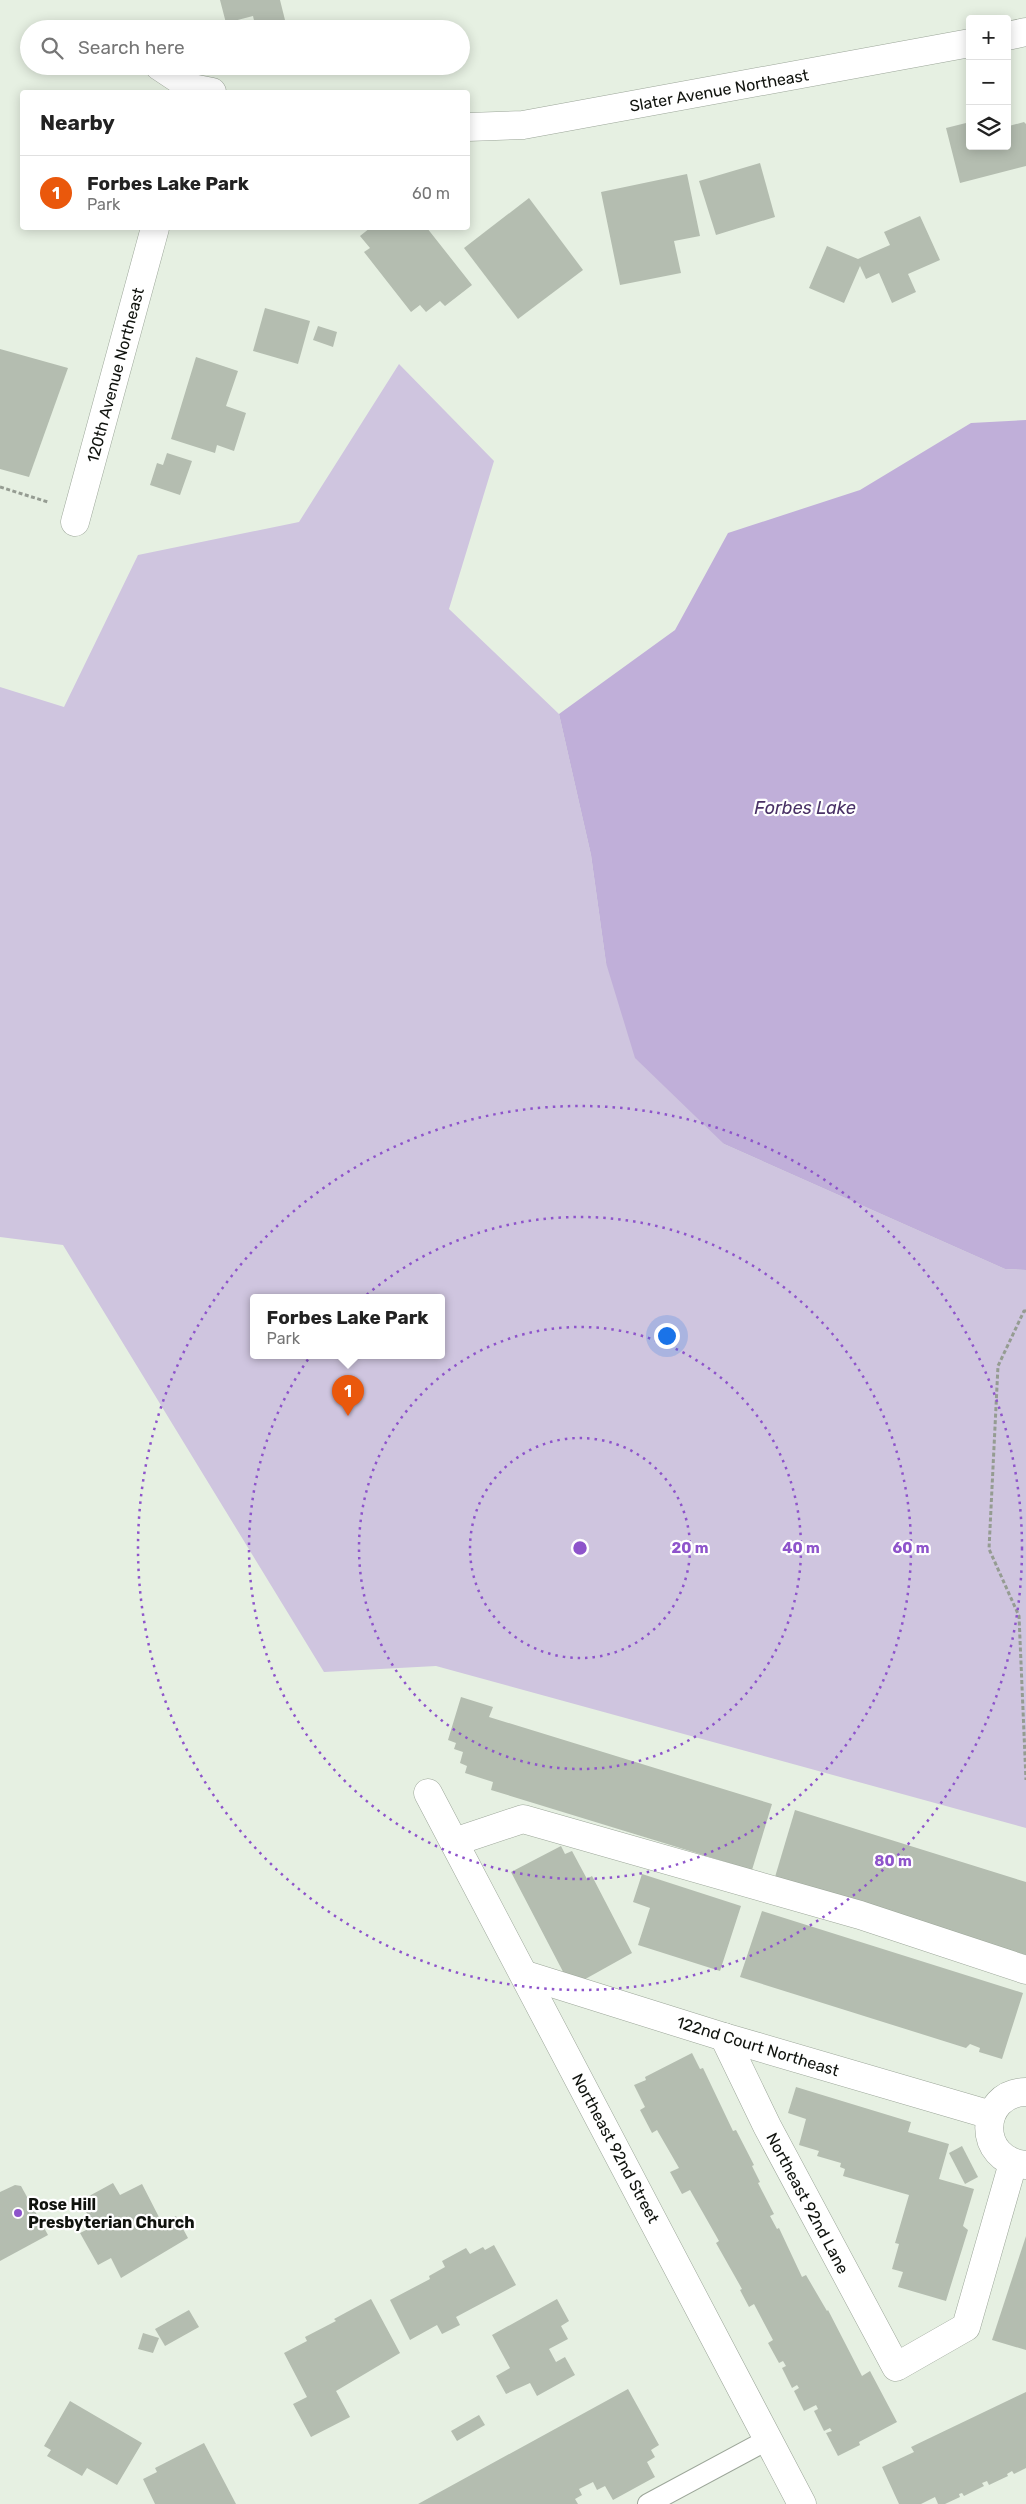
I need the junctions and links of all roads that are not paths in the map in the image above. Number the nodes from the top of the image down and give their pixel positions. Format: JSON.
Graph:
{"nodes":[{"id":1,"x":1026,"y":32,"type":"edge"},
{"id":2,"x":1011,"y":35,"type":"edge"},
{"id":3,"x":966,"y":44,"type":"edge"},
{"id":4,"x":173,"y":75,"type":"edge"},
{"id":5,"x":197,"y":90,"type":"edge"},
{"id":6,"x":470,"y":127,"type":"edge"},
{"id":7,"x":154,"y":230,"type":"edge"},
{"id":8,"x":75,"y":522,"type":"dead end"},
{"id":9,"x":428,"y":1793,"type":"dead end"},
{"id":10,"x":454,"y":1842,"type":"junction"},
{"id":11,"x":1026,"y":1970,"type":"edge"},
{"id":12,"x":526,"y":1975,"type":"junction"},
{"id":13,"x":724,"y":2037,"type":"junction"},
{"id":14,"x":1026,"y":2092,"type":"edge"},
{"id":15,"x":991,"y":2115,"type":"junction"},
{"id":16,"x":1019,"y":2164,"type":"edge"},
{"id":17,"x":768,"y":2439,"type":"junction"},
{"id":18,"x":648,"y":2504,"type":"edge"},
{"id":19,"x":802,"y":2504,"type":"edge"}],
"edges":[{"from":1,"to":2,"type":"street"},
{"from":3,"to":6,"type":"street","name":"Slater Avenue Northeast"},
{"from":4,"to":5,"type":"street"},
{"from":7,"to":8,"type":"street","name":"120th Avenue Northeast"},
{"from":9,"to":10,"type":"street","name":"Northeast 92nd Street"},
{"from":10,"to":11,"type":"street"},
{"from":10,"to":12,"type":"street","name":"Northeast 92nd Street"},
{"from":12,"to":13,"type":"street","name":"122nd Court Northeast"},
{"from":12,"to":17,"type":"street","name":"Northeast 92nd Street"},
{"from":13,"to":15,"type":"street","name":"122nd Court Northeast"},
{"from":13,"to":16,"type":"street","name":"Northeast 92nd Lane"},
{"from":14,"to":15,"type":"street"},
{"from":15,"to":16,"type":"street"},
{"from":17,"to":18,"type":"lane"},
{"from":17,"to":19,"type":"street","name":"Northeast 92nd Street"}]}
